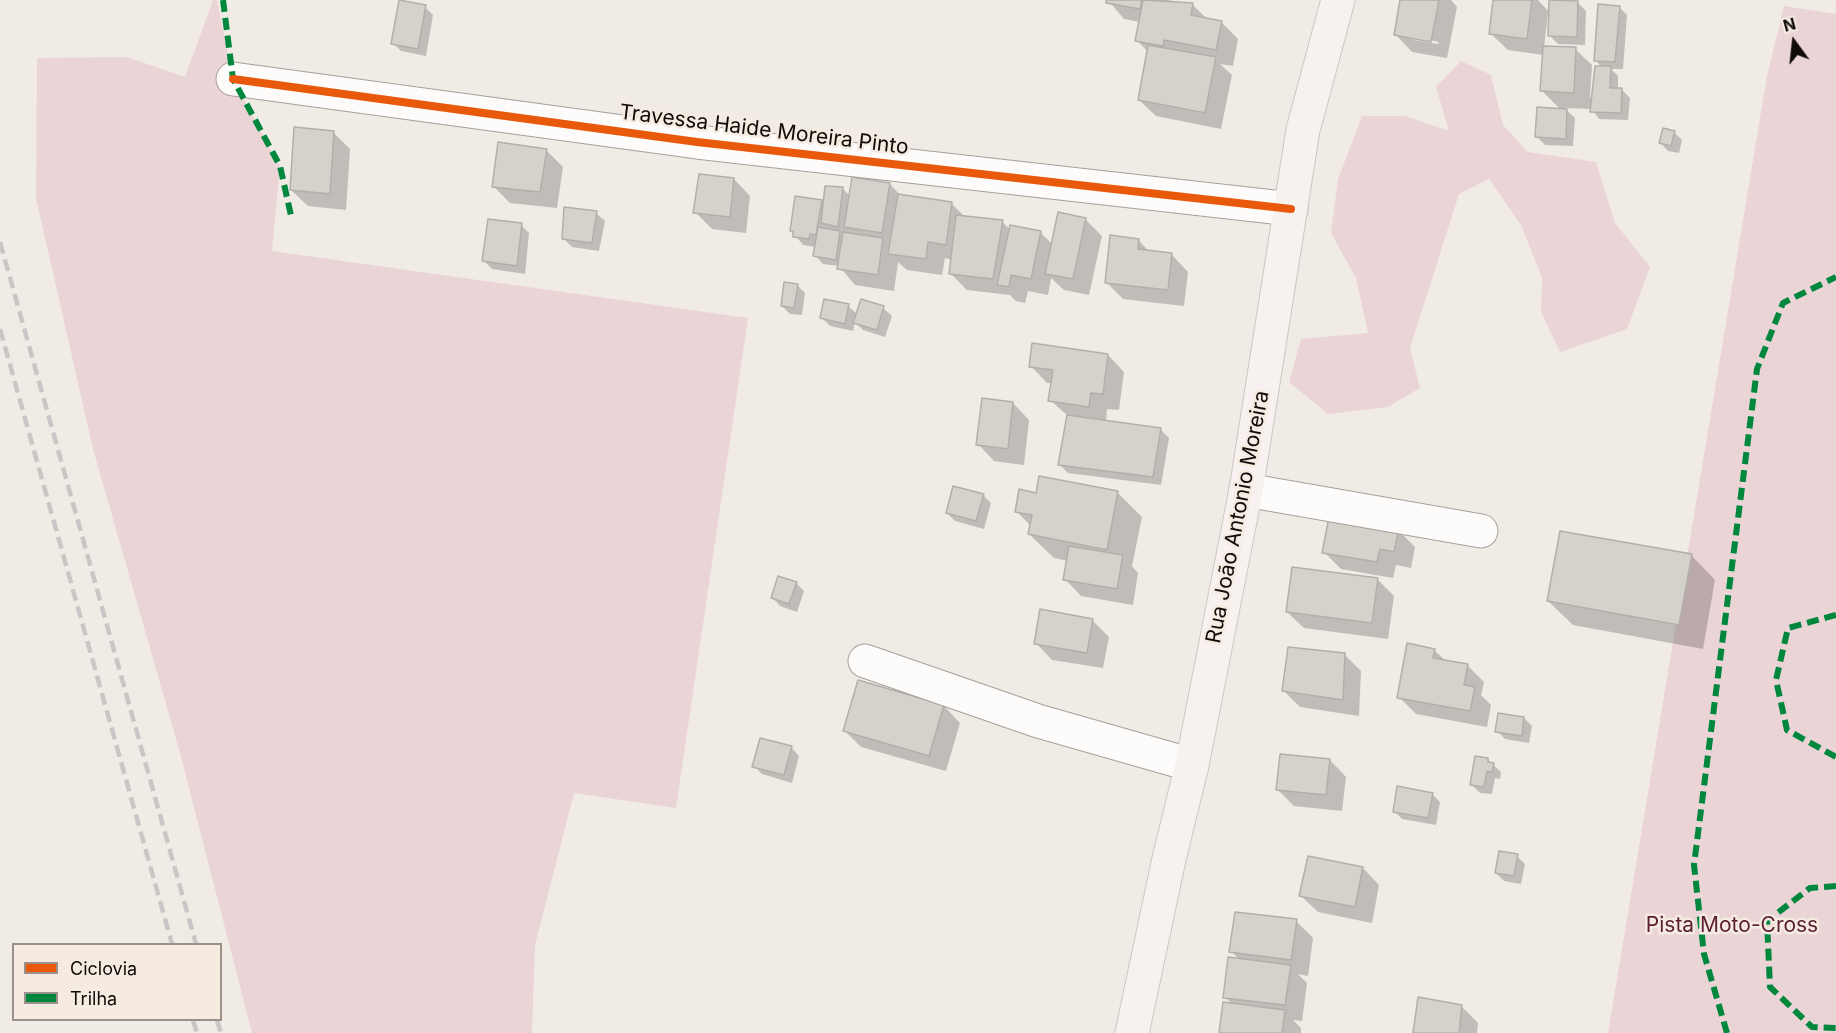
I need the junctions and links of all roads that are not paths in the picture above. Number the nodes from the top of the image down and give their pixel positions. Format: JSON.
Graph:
{"nodes":[{"id":1,"x":1338,"y":0,"type":"edge"},
{"id":2,"x":233,"y":79,"type":"dead end"},
{"id":3,"x":1291,"y":209,"type":"junction"},
{"id":4,"x":1246,"y":490,"type":"junction"},
{"id":5,"x":1481,"y":531,"type":"dead end"},
{"id":6,"x":865,"y":661,"type":"dead end"},
{"id":7,"x":1192,"y":765,"type":"junction"},
{"id":8,"x":1132,"y":1033,"type":"edge"}],
"edges":[{"from":1,"to":3,"type":"main road","name":"Rua João Antonio Moreira"},
{"from":2,"to":3,"type":"street","name":"Travessa Haide Moreira Pinto"},
{"from":3,"to":4,"type":"main road","name":"Rua João Antonio Moreira"},
{"from":4,"to":5,"type":"street"},
{"from":4,"to":7,"type":"main road","name":"Rua João Antonio Moreira"},
{"from":6,"to":7,"type":"street"},
{"from":7,"to":8,"type":"main road","name":"Rua João Antonio Moreira"}]}
